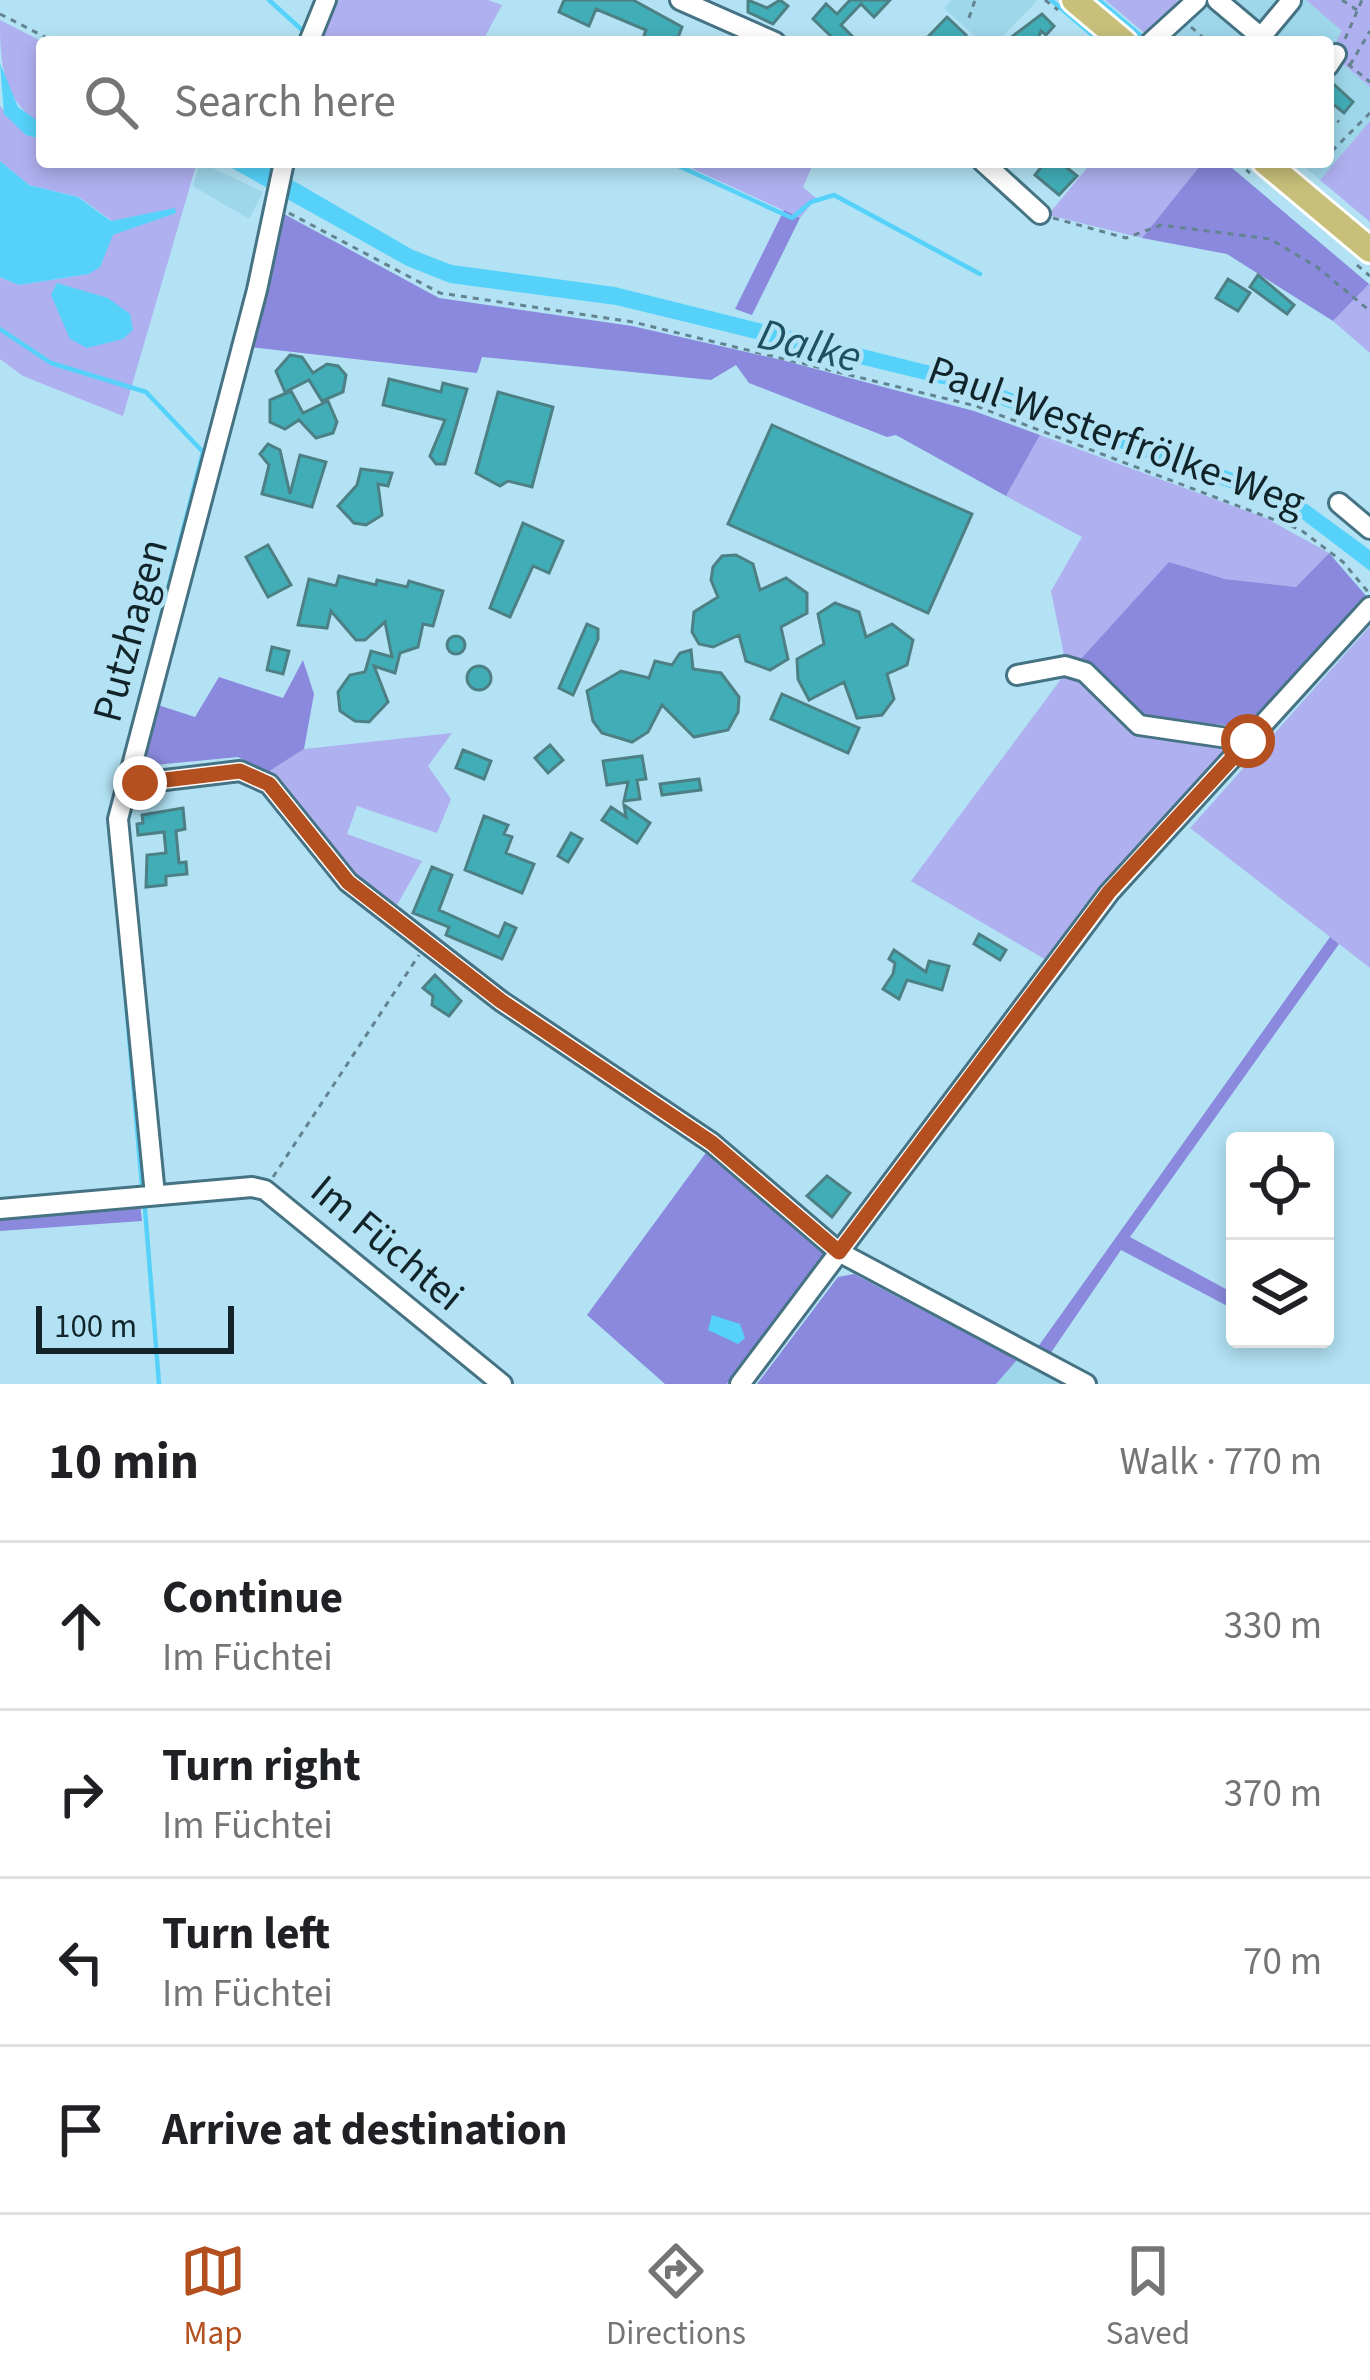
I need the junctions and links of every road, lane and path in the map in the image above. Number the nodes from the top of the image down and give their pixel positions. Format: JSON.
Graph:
{"nodes":[{"id":1,"x":326,"y":0,"type":"edge"},
{"id":2,"x":680,"y":0,"type":"edge"},
{"id":3,"x":975,"y":0,"type":"edge"},
{"id":4,"x":1074,"y":0,"type":"edge"},
{"id":5,"x":1197,"y":0,"type":"edge"},
{"id":6,"x":1216,"y":0,"type":"edge"},
{"id":7,"x":1342,"y":0,"type":"edge"},
{"id":8,"x":1363,"y":0,"type":"edge"},
{"id":9,"x":1291,"y":1,"type":"edge"},
{"id":10,"x":1359,"y":10,"type":"junction"},
{"id":11,"x":0,"y":14,"type":"edge"},
{"id":12,"x":1178,"y":16,"type":"junction"},
{"id":13,"x":969,"y":18,"type":"dead end"},
{"id":14,"x":1370,"y":31,"type":"edge"},
{"id":15,"x":44,"y":36,"type":"edge"},
{"id":16,"x":311,"y":36,"type":"edge"},
{"id":17,"x":762,"y":36,"type":"edge"},
{"id":18,"x":1117,"y":36,"type":"edge"},
{"id":19,"x":1157,"y":36,"type":"edge"},
{"id":20,"x":1201,"y":36,"type":"edge"},
{"id":21,"x":1259,"y":36,"type":"edge"},
{"id":22,"x":1267,"y":36,"type":"edge"},
{"id":23,"x":1338,"y":62,"type":"edge"},
{"id":24,"x":1370,"y":67,"type":"edge"},
{"id":25,"x":1364,"y":77,"type":"junction"},
{"id":26,"x":1370,"y":82,"type":"edge"},
{"id":27,"x":1370,"y":112,"type":"edge"},
{"id":28,"x":1334,"y":118,"type":"edge"},
{"id":29,"x":1339,"y":122,"type":"dead end"},
{"id":30,"x":1334,"y":149,"type":"edge"},
{"id":31,"x":283,"y":168,"type":"edge"},
{"id":32,"x":990,"y":168,"type":"edge"},
{"id":33,"x":1272,"y":168,"type":"edge"},
{"id":34,"x":277,"y":202,"type":"junction"},
{"id":35,"x":1040,"y":214,"type":"joint"},
{"id":36,"x":1370,"y":250,"type":"edge"},
{"id":37,"x":1370,"y":311,"type":"edge"},
{"id":38,"x":1339,"y":503,"type":"dead end"},
{"id":39,"x":1370,"y":529,"type":"edge"},
{"id":40,"x":1370,"y":595,"type":"edge"},
{"id":41,"x":1370,"y":607,"type":"edge"},
{"id":42,"x":1017,"y":675,"type":"dead end"},
{"id":43,"x":1248,"y":741,"type":"junction"},
{"id":44,"x":127,"y":779,"type":"junction"},
{"id":45,"x":427,"y":943,"type":"junction"},
{"id":46,"x":265,"y":1190,"type":"junction"},
{"id":47,"x":155,"y":1195,"type":"junction"},
{"id":48,"x":0,"y":1210,"type":"edge"},
{"id":49,"x":839,"y":1252,"type":"junction"},
{"id":50,"x":502,"y":1384,"type":"edge"},
{"id":51,"x":740,"y":1384,"type":"edge"},
{"id":52,"x":1086,"y":1384,"type":"edge"}],
"edges":[{"from":1,"to":16,"type":"street"},
{"from":2,"to":17,"type":"street"},
{"from":3,"to":13,"type":"path"},
{"from":4,"to":18,"type":"main road"},
{"from":5,"to":12,"type":"street"},
{"from":6,"to":21,"type":"street"},
{"from":7,"to":10,"type":"path"},
{"from":8,"to":10,"type":"path"},
{"from":9,"to":22,"type":"street"},
{"from":10,"to":23,"type":"path"},
{"from":11,"to":15,"type":"path"},
{"from":12,"to":19,"type":"street"},
{"from":12,"to":20,"type":"path"},
{"from":14,"to":23,"type":"path"},
{"from":23,"to":25,"type":"path"},
{"from":24,"to":25,"type":"path"},
{"from":25,"to":26,"type":"path"},
{"from":27,"to":30,"type":"path"},
{"from":28,"to":29,"type":"path"},
{"from":31,"to":34,"type":"street","name":"Putzhagen"},
{"from":32,"to":35,"type":"street"},
{"from":33,"to":36,"type":"main road"},
{"from":34,"to":40,"type":"path","name":"Paul-Westerfrölke-Weg"},
{"from":34,"to":44,"type":"street","name":"Putzhagen"},
{"from":35,"to":37,"type":"path"},
{"from":38,"to":39,"type":"street"},
{"from":41,"to":43,"type":"street"},
{"from":42,"to":43,"type":"street"},
{"from":43,"to":49,"type":"street"},
{"from":44,"to":45,"type":"street"},
{"from":44,"to":47,"type":"street","name":"Putzhagen"},
{"from":45,"to":46,"type":"path"},
{"from":45,"to":49,"type":"street"},
{"from":46,"to":47,"type":"street","name":"Im Füchtei"},
{"from":46,"to":50,"type":"street","name":"Im Füchtei"},
{"from":47,"to":48,"type":"street","name":"Im Füchtei"},
{"from":49,"to":51,"type":"street"},
{"from":49,"to":52,"type":"street"}]}
